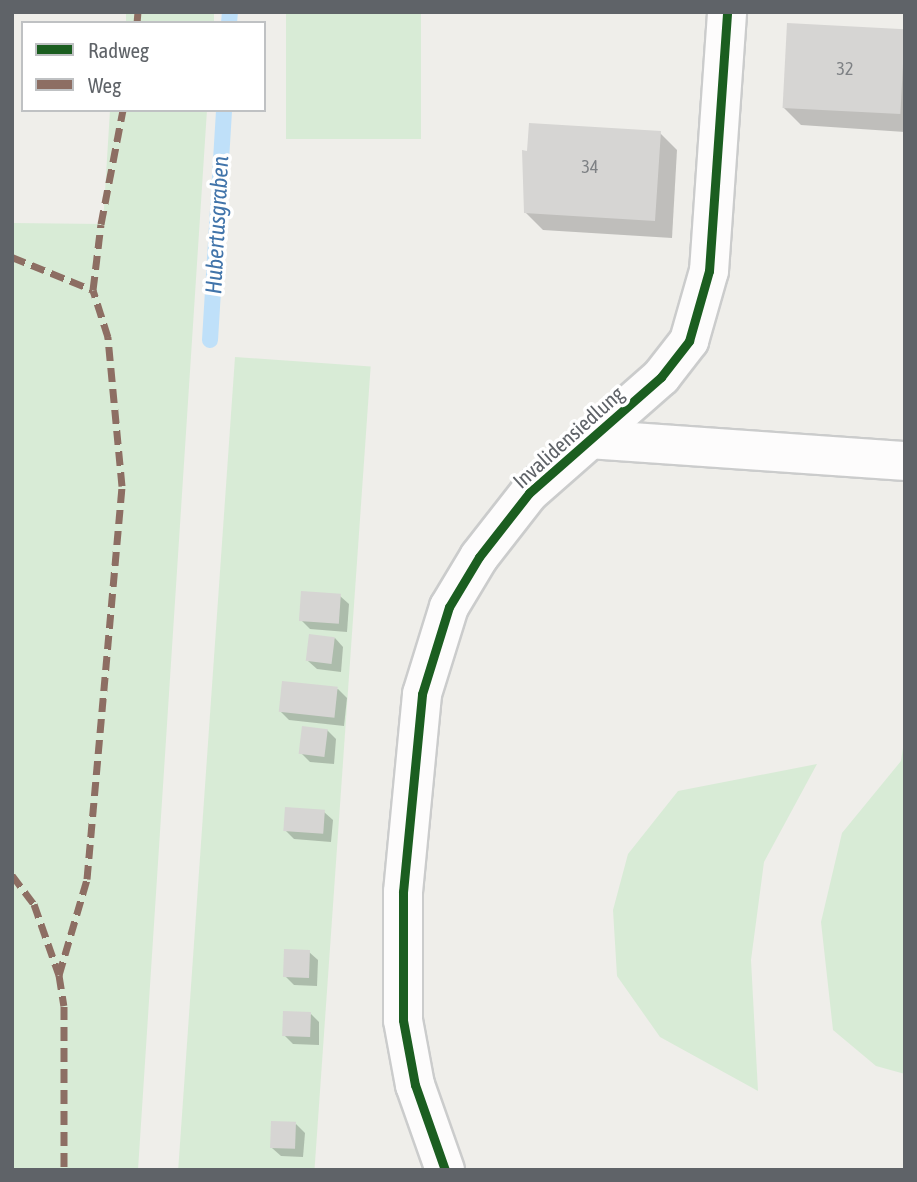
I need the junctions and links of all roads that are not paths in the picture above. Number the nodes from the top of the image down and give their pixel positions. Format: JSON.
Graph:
{"nodes":[{"id":1,"x":727,"y":12,"type":"edge"},
{"id":2,"x":590,"y":439,"type":"junction"},
{"id":3,"x":905,"y":461,"type":"edge"},
{"id":4,"x":445,"y":1170,"type":"edge"}],
"edges":[{"from":1,"to":2,"type":"street","name":"Invalidensiedlung"},
{"from":2,"to":3,"type":"street"},
{"from":2,"to":4,"type":"street","name":"Invalidensiedlung"}]}
